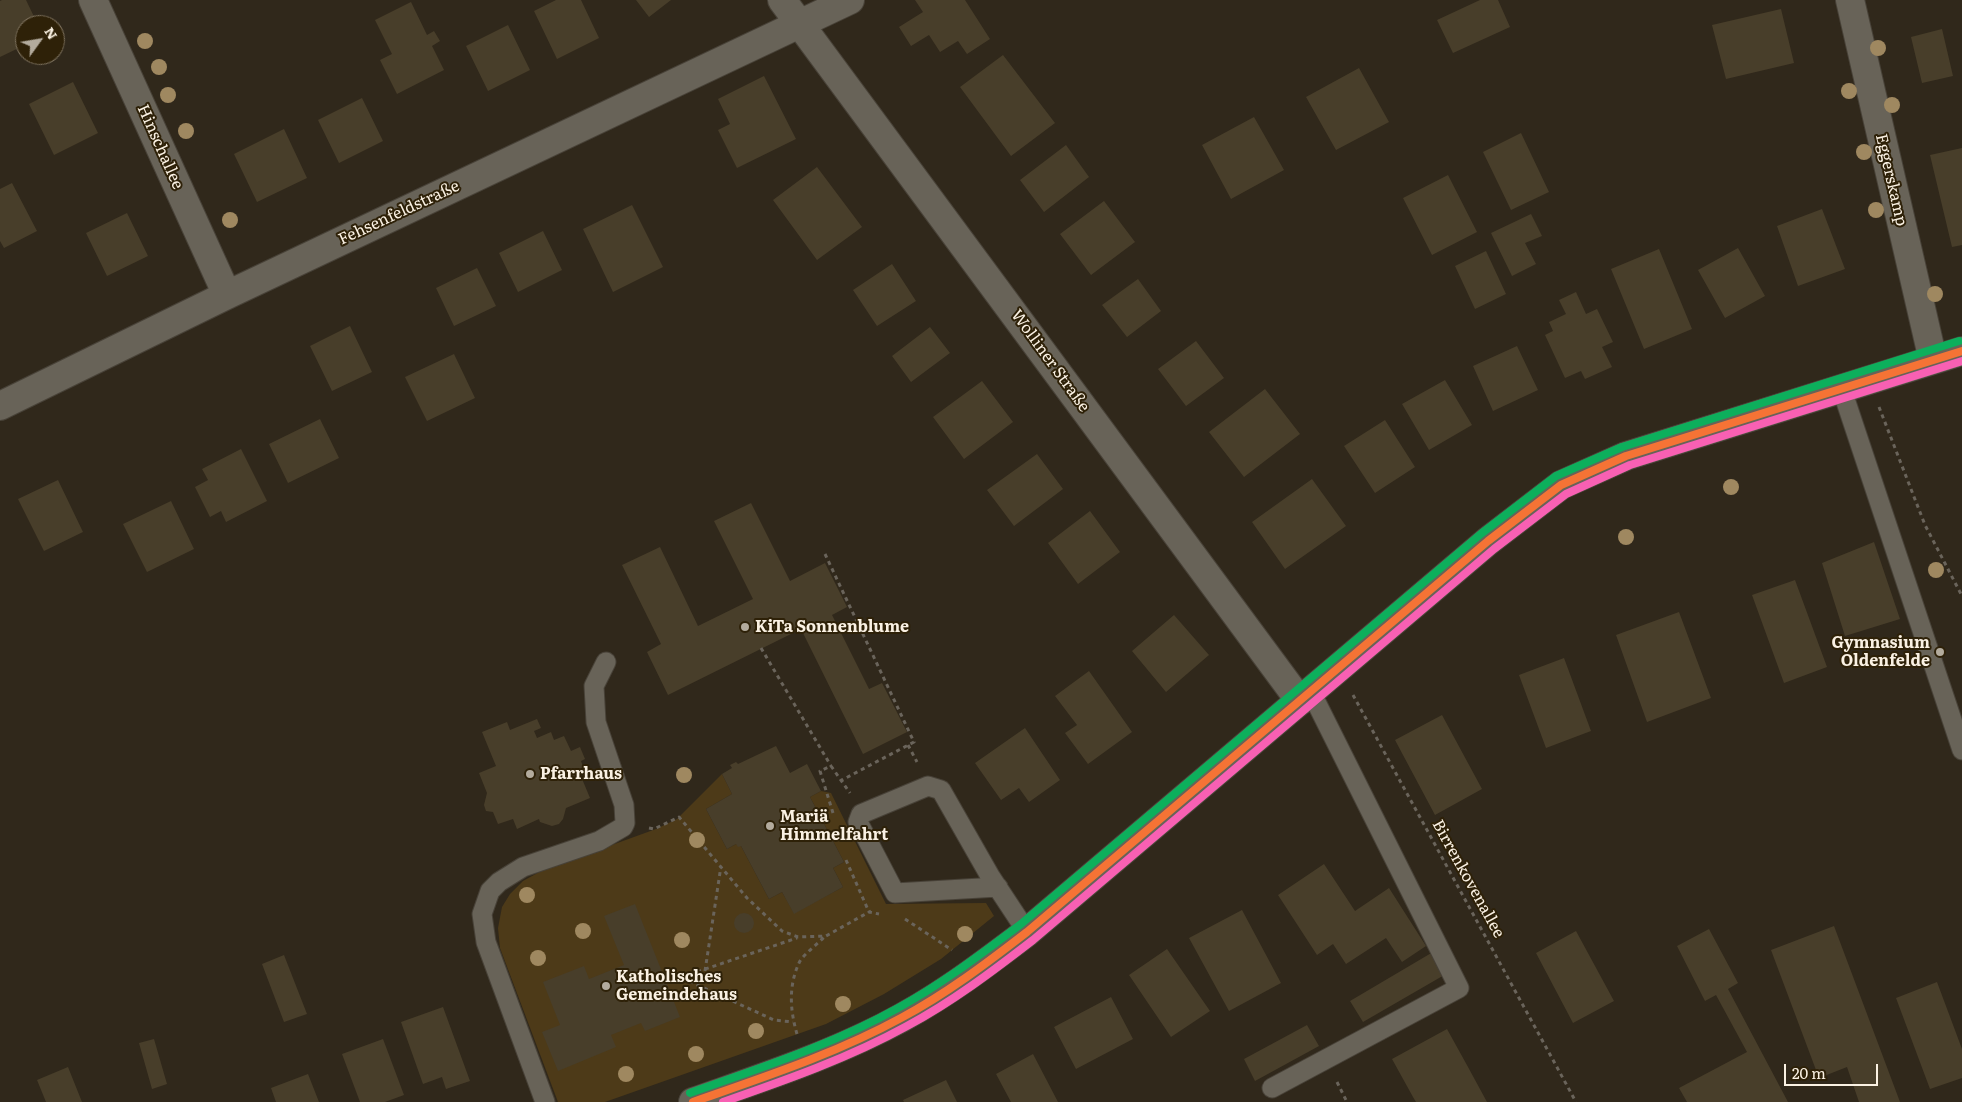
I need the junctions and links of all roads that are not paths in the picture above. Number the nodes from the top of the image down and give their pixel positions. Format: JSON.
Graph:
{"nodes":[{"id":1,"x":93,"y":0,"type":"edge"},
{"id":2,"x":782,"y":0,"type":"edge"},
{"id":3,"x":850,"y":0,"type":"edge"},
{"id":4,"x":1850,"y":0,"type":"edge"},
{"id":5,"x":799,"y":23,"type":"junction"},
{"id":6,"x":228,"y":295,"type":"junction"},
{"id":7,"x":1962,"y":351,"type":"edge"},
{"id":8,"x":1933,"y":360,"type":"junction"},
{"id":9,"x":1842,"y":390,"type":"junction"},
{"id":10,"x":0,"y":406,"type":"edge"},
{"id":11,"x":606,"y":662,"type":"dead end"},
{"id":12,"x":1305,"y":696,"type":"junction"},
{"id":13,"x":1962,"y":750,"type":"edge"},
{"id":14,"x":998,"y":887,"type":"junction"},
{"id":15,"x":1027,"y":932,"type":"junction"},
{"id":16,"x":1272,"y":1088,"type":"dead end"},
{"id":17,"x":545,"y":1102,"type":"edge"},
{"id":18,"x":693,"y":1102,"type":"edge"}],
"edges":[{"from":1,"to":6,"type":"street","name":"Hinschallee"},
{"from":2,"to":5,"type":"street","name":"Wolliner Straße"},
{"from":3,"to":5,"type":"street"},
{"from":4,"to":8,"type":"street","name":"Eggerskamp"},
{"from":5,"to":6,"type":"street","name":"Fehsenfeldstraße"},
{"from":5,"to":12,"type":"street","name":"Wolliner Straße"},
{"from":6,"to":10,"type":"street","name":"Fehsenfeldstraße"},
{"from":7,"to":8,"type":"street"},
{"from":8,"to":9,"type":"street"},
{"from":9,"to":12,"type":"street"},
{"from":9,"to":13,"type":"lane"},
{"from":11,"to":17,"type":"lane"},
{"from":12,"to":15,"type":"street"},
{"from":12,"to":16,"type":"lane"},
{"from":14,"to":14,"type":"lane"},
{"from":14,"to":15,"type":"lane"},
{"from":15,"to":18,"type":"street"}]}
